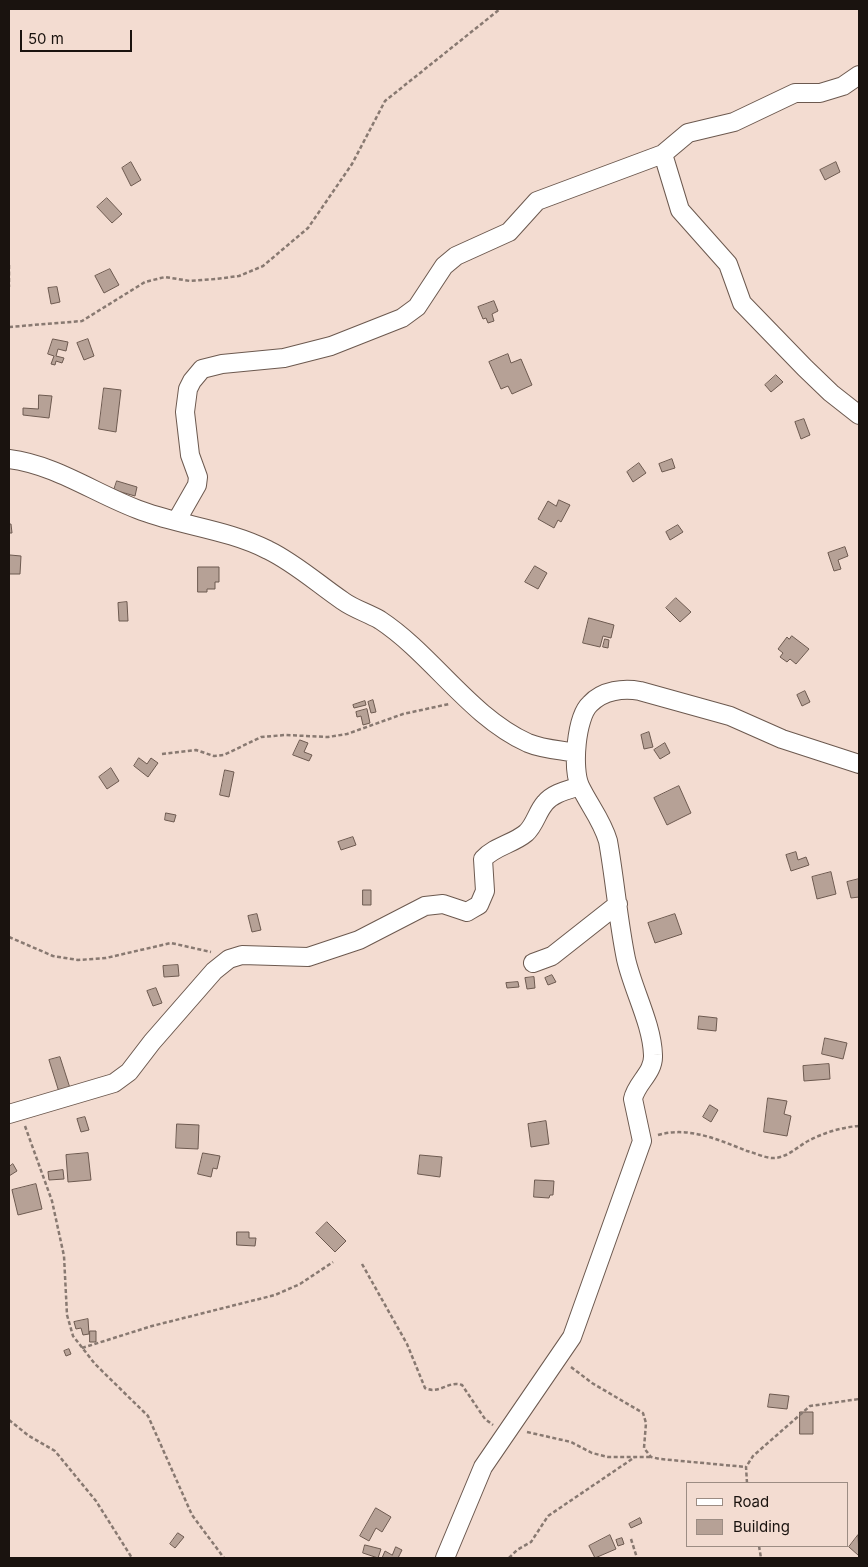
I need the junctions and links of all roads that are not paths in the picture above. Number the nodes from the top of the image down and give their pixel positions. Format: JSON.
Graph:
{"nodes":[{"id":1,"x":859,"y":75,"type":"edge"},
{"id":2,"x":663,"y":154,"type":"junction"},
{"id":3,"x":859,"y":415,"type":"edge"},
{"id":4,"x":9,"y":459,"type":"edge"},
{"id":5,"x":176,"y":520,"type":"junction"},
{"id":6,"x":576,"y":753,"type":"junction"},
{"id":7,"x":859,"y":764,"type":"edge"},
{"id":8,"x":580,"y":786,"type":"junction"},
{"id":9,"x":618,"y":904,"type":"junction"},
{"id":10,"x":533,"y":963,"type":"dead end"},
{"id":11,"x":14,"y":1113,"type":"edge"},
{"id":12,"x":445,"y":1558,"type":"edge"}],
"edges":[{"from":1,"to":2,"type":"street"},
{"from":2,"to":3,"type":"street"},
{"from":2,"to":5,"type":"street"},
{"from":4,"to":5,"type":"street"},
{"from":5,"to":6,"type":"street"},
{"from":6,"to":7,"type":"street"},
{"from":6,"to":8,"type":"street"},
{"from":8,"to":9,"type":"street"},
{"from":8,"to":11,"type":"street"},
{"from":9,"to":10,"type":"street"},
{"from":9,"to":12,"type":"street"}]}
